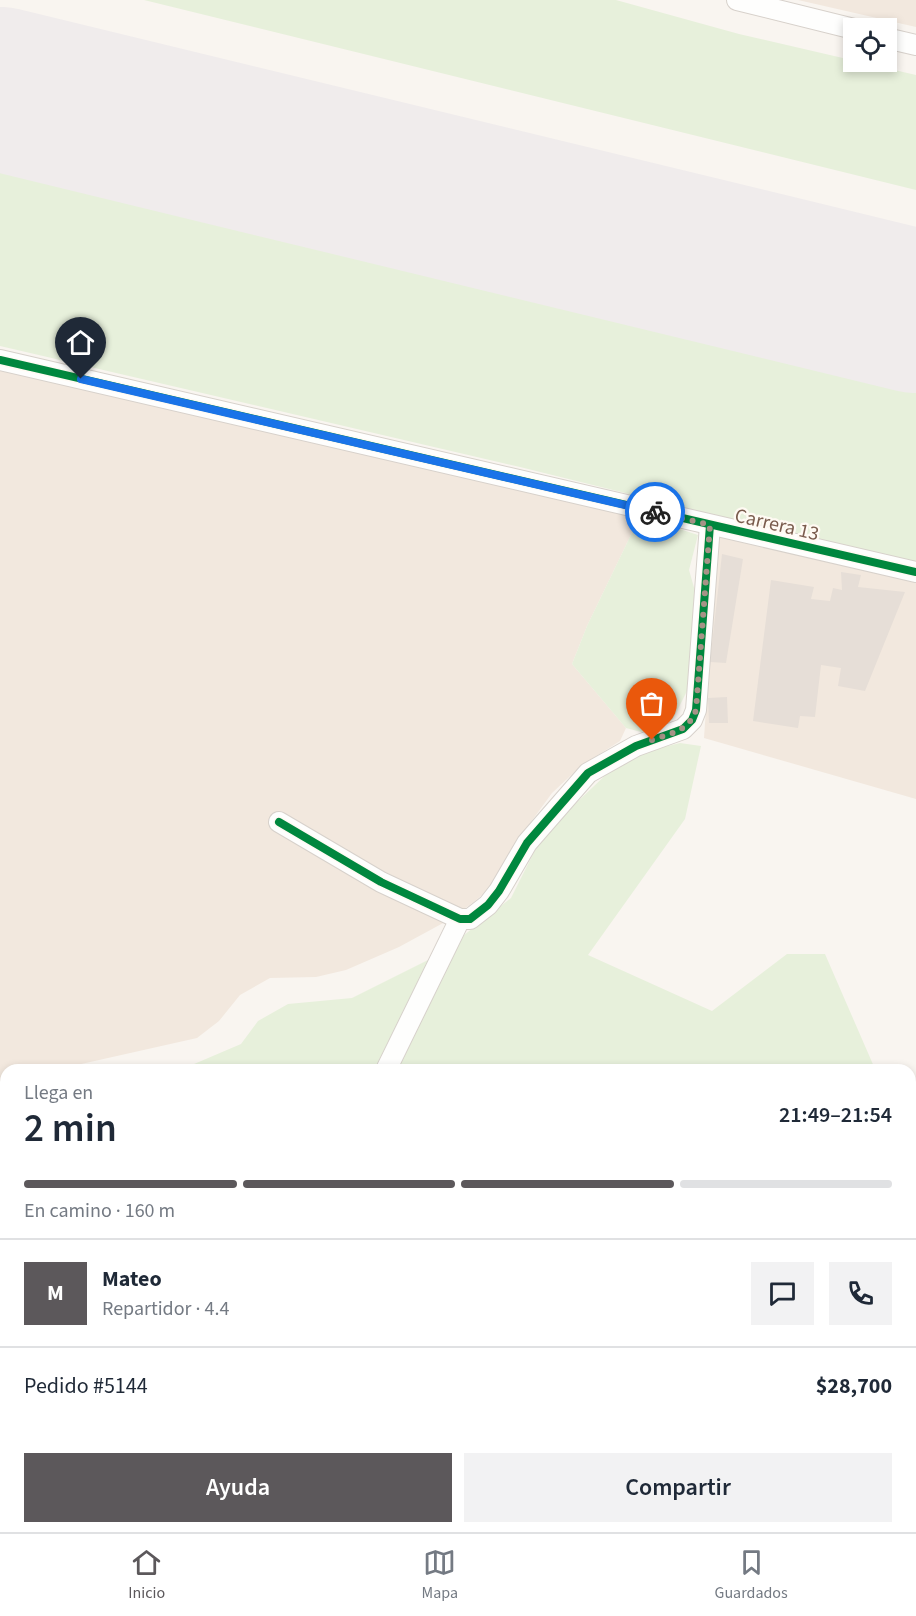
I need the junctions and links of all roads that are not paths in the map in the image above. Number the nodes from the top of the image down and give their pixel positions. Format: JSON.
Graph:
{"nodes":[{"id":1,"x":737,"y":0,"type":"edge"},
{"id":2,"x":843,"y":26,"type":"edge"},
{"id":3,"x":897,"y":41,"type":"edge"},
{"id":4,"x":916,"y":45,"type":"edge"},
{"id":5,"x":0,"y":360,"type":"edge"},
{"id":6,"x":710,"y":525,"type":"junction"},
{"id":7,"x":916,"y":572,"type":"edge"},
{"id":8,"x":279,"y":822,"type":"dead end"},
{"id":9,"x":460,"y":919,"type":"junction"},
{"id":10,"x":389,"y":1064,"type":"edge"}],
"edges":[{"from":1,"to":2,"type":"street"},
{"from":3,"to":4,"type":"street"},
{"from":5,"to":6,"type":"street","name":"Carrera 13"},
{"from":6,"to":7,"type":"street","name":"Carrera 13"},
{"from":6,"to":9,"type":"street"},
{"from":8,"to":9,"type":"street"},
{"from":9,"to":10,"type":"street"}]}
